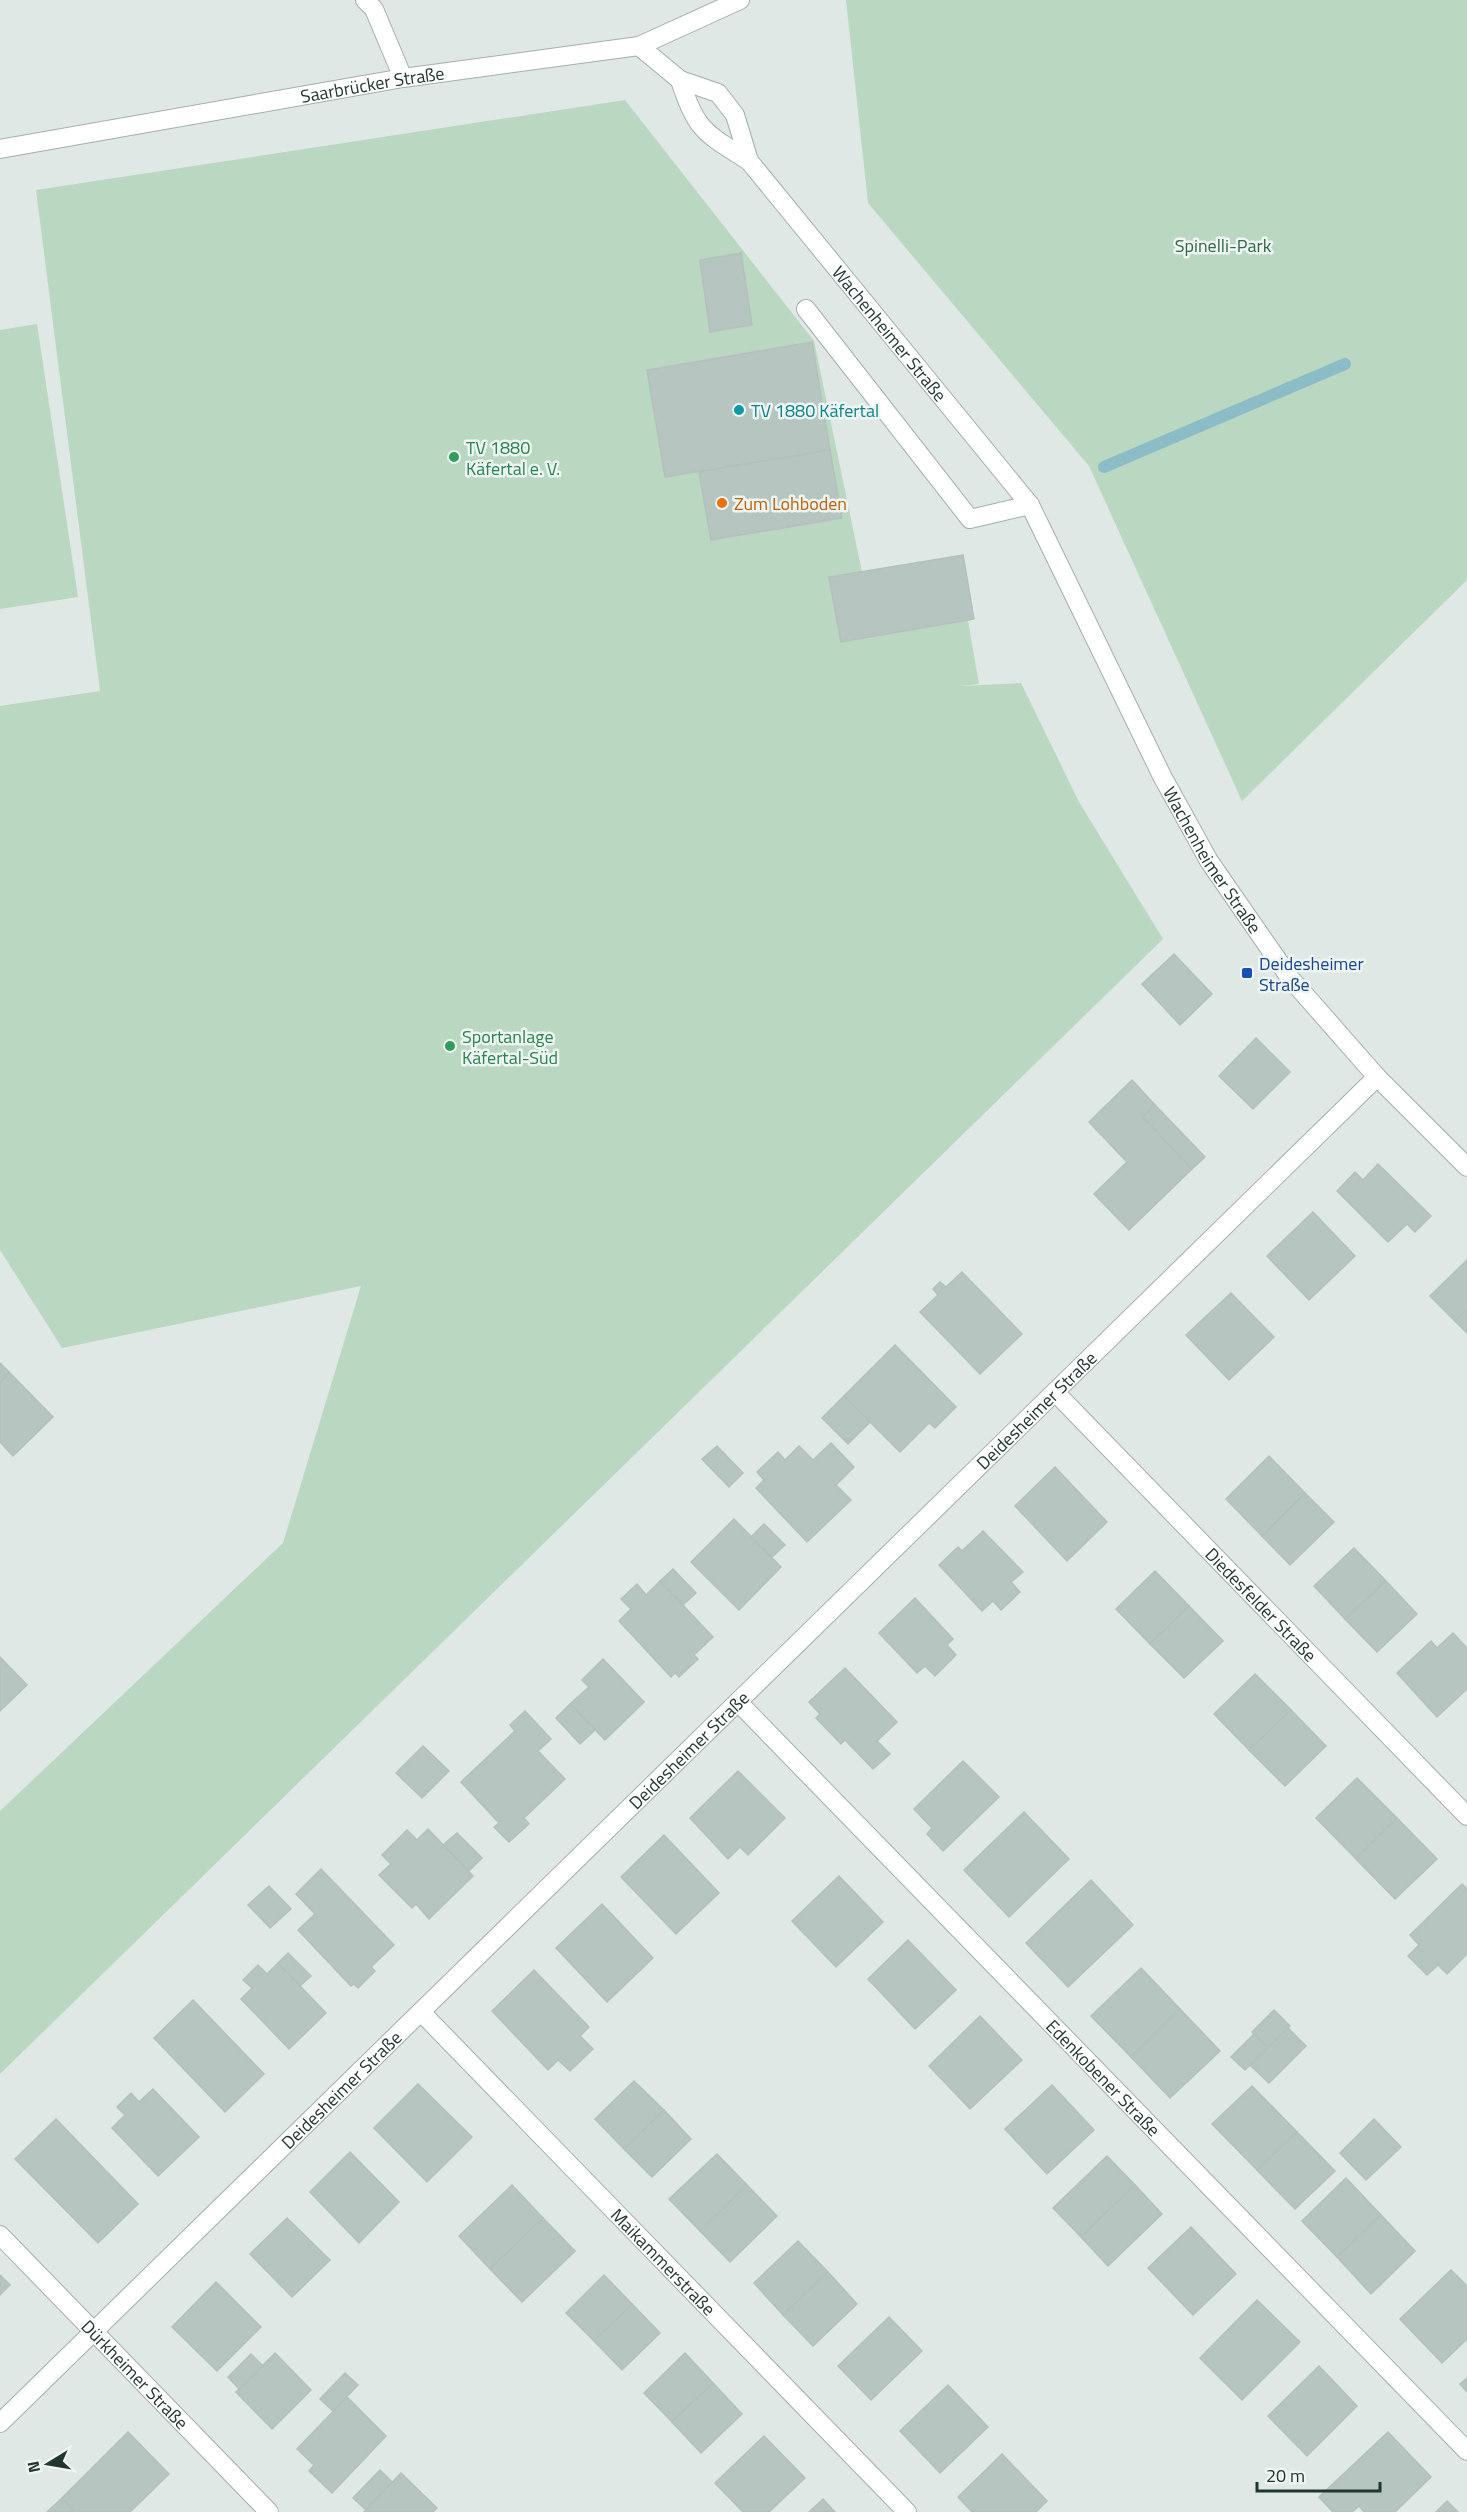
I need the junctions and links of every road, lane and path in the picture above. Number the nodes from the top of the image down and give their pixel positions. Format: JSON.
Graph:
{"nodes":[{"id":1,"x":365,"y":0,"type":"edge"},
{"id":2,"x":739,"y":0,"type":"edge"},
{"id":3,"x":639,"y":46,"type":"junction"},
{"id":4,"x":403,"y":78,"type":"junction"},
{"id":5,"x":680,"y":80,"type":"junction"},
{"id":6,"x":0,"y":149,"type":"edge"},
{"id":7,"x":749,"y":161,"type":"junction"},
{"id":8,"x":806,"y":309,"type":"dead end"},
{"id":9,"x":1030,"y":505,"type":"junction"},
{"id":10,"x":1377,"y":1077,"type":"junction"},
{"id":11,"x":1467,"y":1167,"type":"edge"},
{"id":12,"x":1055,"y":1392,"type":"junction"},
{"id":13,"x":738,"y":1702,"type":"junction"},
{"id":14,"x":1467,"y":1816,"type":"edge"},
{"id":15,"x":421,"y":2012,"type":"junction"},
{"id":16,"x":0,"y":2235,"type":"edge"},
{"id":17,"x":94,"y":2332,"type":"junction"},
{"id":18,"x":0,"y":2423,"type":"edge"},
{"id":19,"x":1467,"y":2451,"type":"edge"},
{"id":20,"x":261,"y":2509,"type":"edge"},
{"id":21,"x":907,"y":2512,"type":"edge"}],
"edges":[{"from":1,"to":4,"type":"street"},
{"from":2,"to":3,"type":"street","name":"Saarbrücker Straße"},
{"from":3,"to":4,"type":"street","name":"Saarbrücker Straße"},
{"from":3,"to":5,"type":"street","name":"Wachenheimer Straße"},
{"from":4,"to":6,"type":"street","name":"Saarbrücker Straße"},
{"from":5,"to":7,"type":"street","name":"Wachenheimer Straße"},
{"from":5,"to":7,"type":"street","name":"Wachenheimer Straße"},
{"from":7,"to":9,"type":"street","name":"Wachenheimer Straße"},
{"from":8,"to":9,"type":"street"},
{"from":9,"to":10,"type":"street","name":"Wachenheimer Straße"},
{"from":10,"to":11,"type":"street","name":"Wachenheimer Straße"},
{"from":10,"to":12,"type":"street","name":"Deidesheimer Straße"},
{"from":12,"to":13,"type":"street","name":"Deidesheimer Straße"},
{"from":12,"to":14,"type":"street","name":"Diedesfelder Straße"},
{"from":13,"to":15,"type":"street","name":"Deidesheimer Straße"},
{"from":13,"to":19,"type":"street","name":"Edenkobener Straße"},
{"from":15,"to":17,"type":"street","name":"Deidesheimer Straße"},
{"from":15,"to":21,"type":"street","name":"Maikammerstraße"},
{"from":16,"to":17,"type":"street","name":"Dürkheimer Straße"},
{"from":17,"to":18,"type":"street","name":"Deidesheimer Straße"},
{"from":17,"to":20,"type":"street","name":"Dürkheimer Straße"}]}
